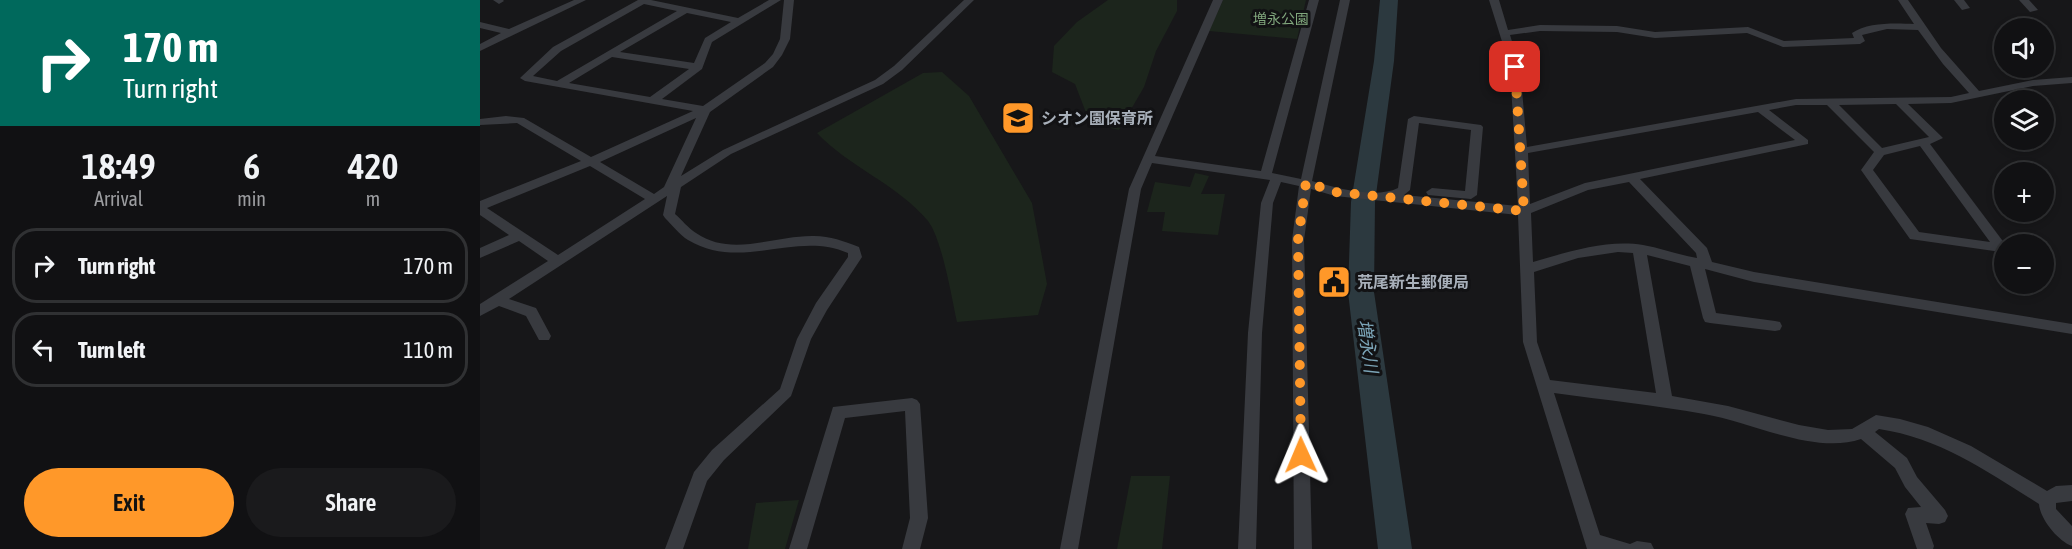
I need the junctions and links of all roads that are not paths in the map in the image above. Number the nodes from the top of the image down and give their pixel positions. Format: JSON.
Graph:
{"nodes":[{"id":1,"x":581,"y":0,"type":"edge"},
{"id":2,"x":776,"y":0,"type":"edge"},
{"id":3,"x":789,"y":0,"type":"edge"},
{"id":4,"x":969,"y":0,"type":"edge"},
{"id":5,"x":1218,"y":0,"type":"edge"},
{"id":6,"x":1314,"y":0,"type":"edge"},
{"id":7,"x":1345,"y":0,"type":"edge"},
{"id":8,"x":1494,"y":0,"type":"edge"},
{"id":9,"x":1903,"y":0,"type":"edge"},
{"id":10,"x":2024,"y":0,"type":"edge"},
{"id":11,"x":644,"y":1,"type":"edge"},
{"id":12,"x":685,"y":10,"type":"junction"},
{"id":13,"x":2033,"y":10,"type":"dead end"},
{"id":14,"x":738,"y":21,"type":"junction"},
{"id":15,"x":480,"y":25,"type":"edge"},
{"id":16,"x":1918,"y":27,"type":"junction"},
{"id":17,"x":511,"y":32,"type":"junction"},
{"id":18,"x":1504,"y":33,"type":"junction"},
{"id":19,"x":480,"y":48,"type":"edge"},
{"id":20,"x":610,"y":54,"type":"junction"},
{"id":21,"x":698,"y":67,"type":"junction"},
{"id":22,"x":2072,"y":80,"type":"edge"},
{"id":23,"x":559,"y":84,"type":"junction"},
{"id":24,"x":1978,"y":96,"type":"junction"},
{"id":25,"x":1898,"y":100,"type":"junction"},
{"id":26,"x":652,"y":101,"type":"junction"},
{"id":27,"x":1829,"y":101,"type":"junction"},
{"id":28,"x":1759,"y":108,"type":"junction"},
{"id":29,"x":705,"y":110,"type":"junction"},
{"id":30,"x":480,"y":122,"type":"edge"},
{"id":31,"x":1923,"y":142,"type":"junction"},
{"id":32,"x":1522,"y":151,"type":"junction"},
{"id":33,"x":1880,"y":152,"type":"junction"},
{"id":34,"x":1147,"y":159,"type":"junction"},
{"id":35,"x":592,"y":161,"type":"junction"},
{"id":36,"x":1271,"y":176,"type":"junction"},
{"id":37,"x":1631,"y":177,"type":"junction"},
{"id":38,"x":1306,"y":182,"type":"junction"},
{"id":39,"x":672,"y":188,"type":"junction"},
{"id":40,"x":1404,"y":190,"type":"junction"},
{"id":41,"x":1386,"y":197,"type":"junction"},
{"id":42,"x":654,"y":199,"type":"junction"},
{"id":43,"x":480,"y":207,"type":"edge"},
{"id":44,"x":1524,"y":211,"type":"junction"},
{"id":45,"x":518,"y":236,"type":"junction"},
{"id":46,"x":1639,"y":249,"type":"junction"},
{"id":47,"x":480,"y":253,"type":"edge"},
{"id":48,"x":558,"y":261,"type":"junction"},
{"id":49,"x":1701,"y":263,"type":"junction"},
{"id":50,"x":1527,"y":269,"type":"junction"},
{"id":51,"x":497,"y":300,"type":"junction"},
{"id":52,"x":480,"y":311,"type":"edge"},
{"id":53,"x":1776,"y":326,"type":"dead end"},
{"id":54,"x":2072,"y":330,"type":"edge"},
{"id":55,"x":544,"y":336,"type":"dead end"},
{"id":56,"x":1543,"y":385,"type":"junction"},
{"id":57,"x":1665,"y":402,"type":"junction"},
{"id":58,"x":1864,"y":432,"type":"junction"},
{"id":59,"x":2072,"y":493,"type":"edge"},
{"id":60,"x":2047,"y":500,"type":"junction"},
{"id":61,"x":2072,"y":538,"type":"edge"},
{"id":62,"x":1594,"y":545,"type":"edge"},
{"id":63,"x":1925,"y":546,"type":"dead end"},
{"id":64,"x":674,"y":549,"type":"edge"},
{"id":65,"x":798,"y":549,"type":"edge"},
{"id":66,"x":911,"y":549,"type":"edge"},
{"id":67,"x":1069,"y":549,"type":"edge"},
{"id":68,"x":1247,"y":549,"type":"edge"},
{"id":69,"x":1303,"y":549,"type":"edge"},
{"id":70,"x":1624,"y":549,"type":"edge"},
{"id":71,"x":1637,"y":549,"type":"edge"},
{"id":72,"x":1645,"y":549,"type":"edge"}],
"edges":[{"from":1,"to":17,"type":"street"},
{"from":2,"to":14,"type":"street"},
{"from":3,"to":29,"type":"street"},
{"from":4,"to":39,"type":"street"},
{"from":5,"to":34,"type":"street"},
{"from":6,"to":36,"type":"street"},
{"from":7,"to":38,"type":"street"},
{"from":8,"to":18,"type":"street"},
{"from":9,"to":16,"type":"street"},
{"from":10,"to":13,"type":"street"},
{"from":11,"to":12,"type":"street"},
{"from":11,"to":23,"type":"street"},
{"from":12,"to":14,"type":"street"},
{"from":12,"to":20,"type":"street"},
{"from":14,"to":21,"type":"street"},
{"from":15,"to":17,"type":"street"},
{"from":16,"to":18,"type":"street"},
{"from":16,"to":24,"type":"street"},
{"from":17,"to":19,"type":"street"},
{"from":18,"to":32,"type":"street"},
{"from":20,"to":21,"type":"street"},
{"from":20,"to":23,"type":"street"},
{"from":21,"to":26,"type":"street"},
{"from":22,"to":24,"type":"street"},
{"from":23,"to":26,"type":"street"},
{"from":24,"to":25,"type":"street"},
{"from":25,"to":27,"type":"street"},
{"from":25,"to":31,"type":"street"},
{"from":26,"to":29,"type":"street"},
{"from":27,"to":28,"type":"street"},
{"from":27,"to":33,"type":"street"},
{"from":28,"to":32,"type":"street"},
{"from":28,"to":37,"type":"street"},
{"from":29,"to":35,"type":"street"},
{"from":29,"to":39,"type":"street"},
{"from":30,"to":35,"type":"street"},
{"from":31,"to":33,"type":"street"},
{"from":31,"to":33,"type":"street"},
{"from":32,"to":44,"type":"street"},
{"from":34,"to":36,"type":"street"},
{"from":34,"to":67,"type":"street"},
{"from":35,"to":42,"type":"street"},
{"from":35,"to":43,"type":"street"},
{"from":36,"to":38,"type":"street"},
{"from":36,"to":68,"type":"street"},
{"from":37,"to":44,"type":"street"},
{"from":37,"to":49,"type":"street"},
{"from":38,"to":41,"type":"street"},
{"from":38,"to":69,"type":"street"},
{"from":39,"to":42,"type":"street"},
{"from":39,"to":64,"type":"street"},
{"from":40,"to":40,"type":"street"},
{"from":40,"to":41,"type":"street"},
{"from":41,"to":44,"type":"street"},
{"from":42,"to":48,"type":"street"},
{"from":43,"to":45,"type":"street"},
{"from":44,"to":50,"type":"street"},
{"from":45,"to":47,"type":"street"},
{"from":45,"to":48,"type":"street"},
{"from":46,"to":49,"type":"street"},
{"from":46,"to":50,"type":"street"},
{"from":46,"to":57,"type":"street"},
{"from":48,"to":51,"type":"street"},
{"from":49,"to":53,"type":"street"},
{"from":49,"to":54,"type":"street"},
{"from":50,"to":56,"type":"street"},
{"from":51,"to":52,"type":"street"},
{"from":51,"to":55,"type":"street"},
{"from":56,"to":57,"type":"street"},
{"from":56,"to":62,"type":"street"},
{"from":57,"to":58,"type":"street"},
{"from":58,"to":60,"type":"street"},
{"from":58,"to":63,"type":"street"},
{"from":59,"to":60,"type":"street"},
{"from":60,"to":61,"type":"street"},
{"from":62,"to":70,"type":"street"},
{"from":65,"to":66,"type":"street"},
{"from":71,"to":72,"type":"street"}]}
